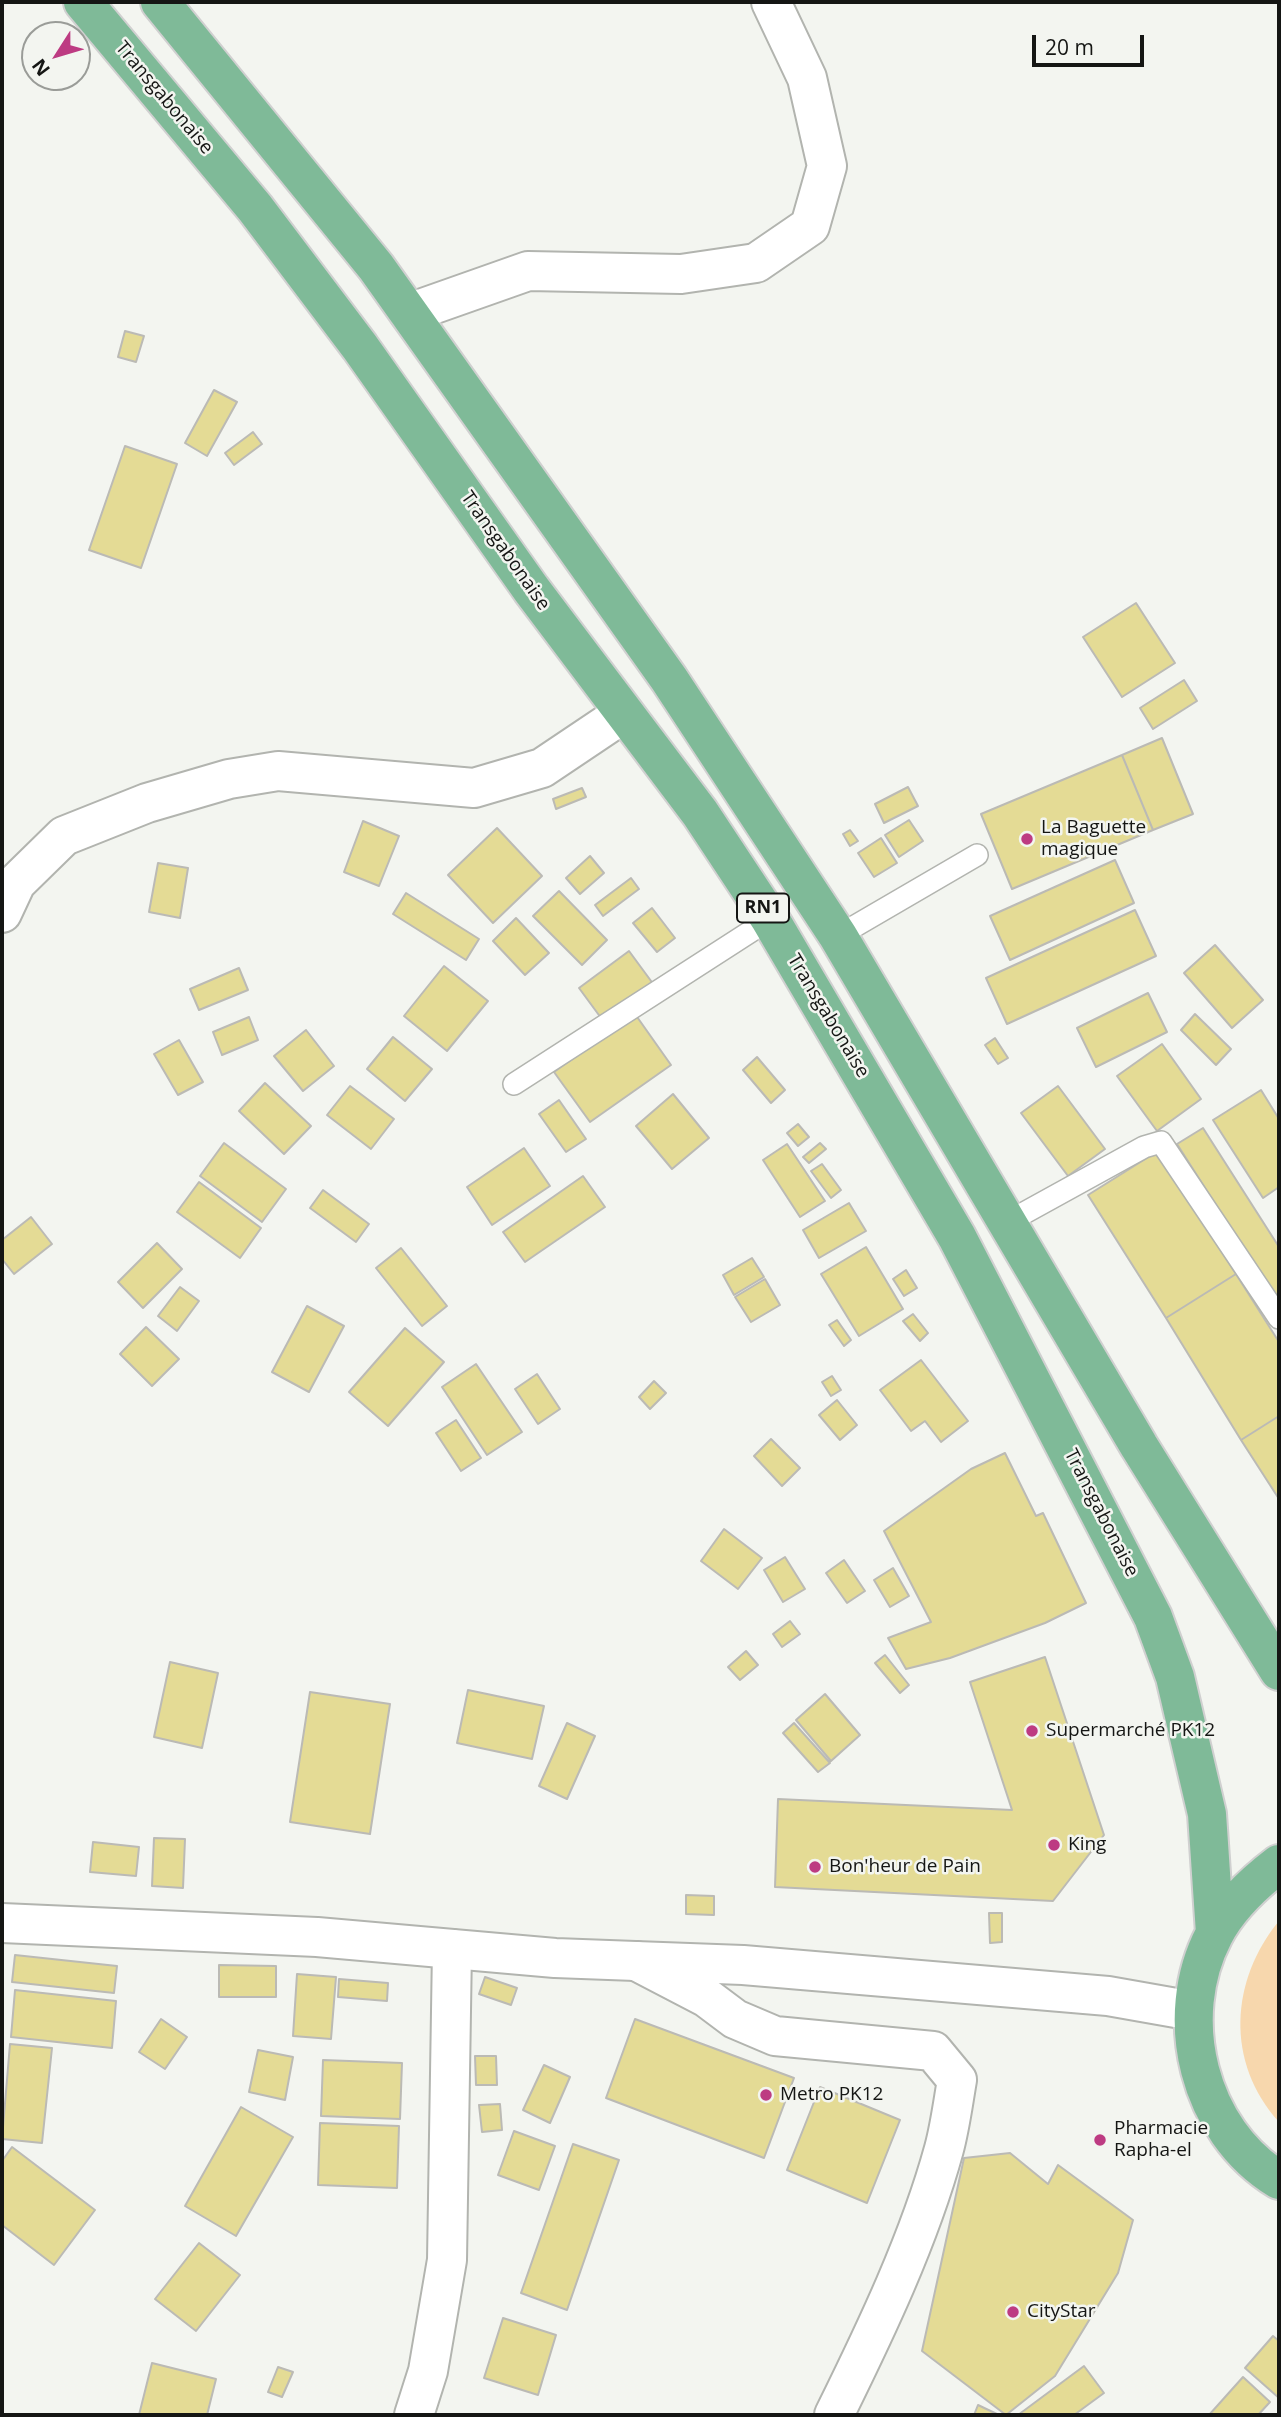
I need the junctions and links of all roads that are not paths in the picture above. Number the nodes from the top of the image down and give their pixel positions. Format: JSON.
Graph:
{"nodes":[{"id":1,"x":83,"y":2,"type":"edge"},
{"id":2,"x":160,"y":2,"type":"edge"},
{"id":3,"x":771,"y":2,"type":"edge"},
{"id":4,"x":409,"y":313,"type":"junction"},
{"id":5,"x":624,"y":713,"type":"junction"},
{"id":6,"x":977,"y":855,"type":"dead end"},
{"id":7,"x":2,"y":913,"type":"edge"},
{"id":8,"x":770,"y":919,"type":"junction"},
{"id":9,"x":838,"y":936,"type":"junction"},
{"id":10,"x":514,"y":1084,"type":"dead end"},
{"id":11,"x":1006,"y":1223,"type":"junction"},
{"id":12,"x":1279,"y":1318,"type":"edge"},
{"id":13,"x":1279,"y":1671,"type":"edge"},
{"id":14,"x":1279,"y":1864,"type":"edge"},
{"id":15,"x":2,"y":1923,"type":"edge"},
{"id":16,"x":1215,"y":1933,"type":"junction"},
{"id":17,"x":452,"y":1949,"type":"junction"},
{"id":18,"x":636,"y":1961,"type":"junction"},
{"id":19,"x":1193,"y":2011,"type":"junction"},
{"id":20,"x":1279,"y":2180,"type":"edge"},
{"id":21,"x":414,"y":2415,"type":"edge"},
{"id":22,"x":834,"y":2415,"type":"edge"}],
"edges":[{"from":1,"to":5,"type":"highway","name":"Transgabonaise","number":"RN1"},
{"from":2,"to":4,"type":"highway","number":"RN1"},
{"from":3,"to":4,"type":"street"},
{"from":4,"to":9,"type":"highway","number":"RN1"},
{"from":5,"to":7,"type":"street"},
{"from":5,"to":8,"type":"highway","name":"Transgabonaise","number":"RN1"},
{"from":6,"to":9,"type":"lane"},
{"from":8,"to":10,"type":"lane"},
{"from":8,"to":16,"type":"highway","name":"Transgabonaise","number":"RN1"},
{"from":9,"to":11,"type":"highway","number":"RN1"},
{"from":11,"to":12,"type":"lane"},
{"from":11,"to":13,"type":"highway","number":"RN1"},
{"from":14,"to":16,"type":"highway"},
{"from":15,"to":17,"type":"street"},
{"from":16,"to":19,"type":"highway"},
{"from":17,"to":18,"type":"street"},
{"from":17,"to":21,"type":"street"},
{"from":18,"to":19,"type":"street"},
{"from":18,"to":22,"type":"street"},
{"from":19,"to":20,"type":"highway"}]}
